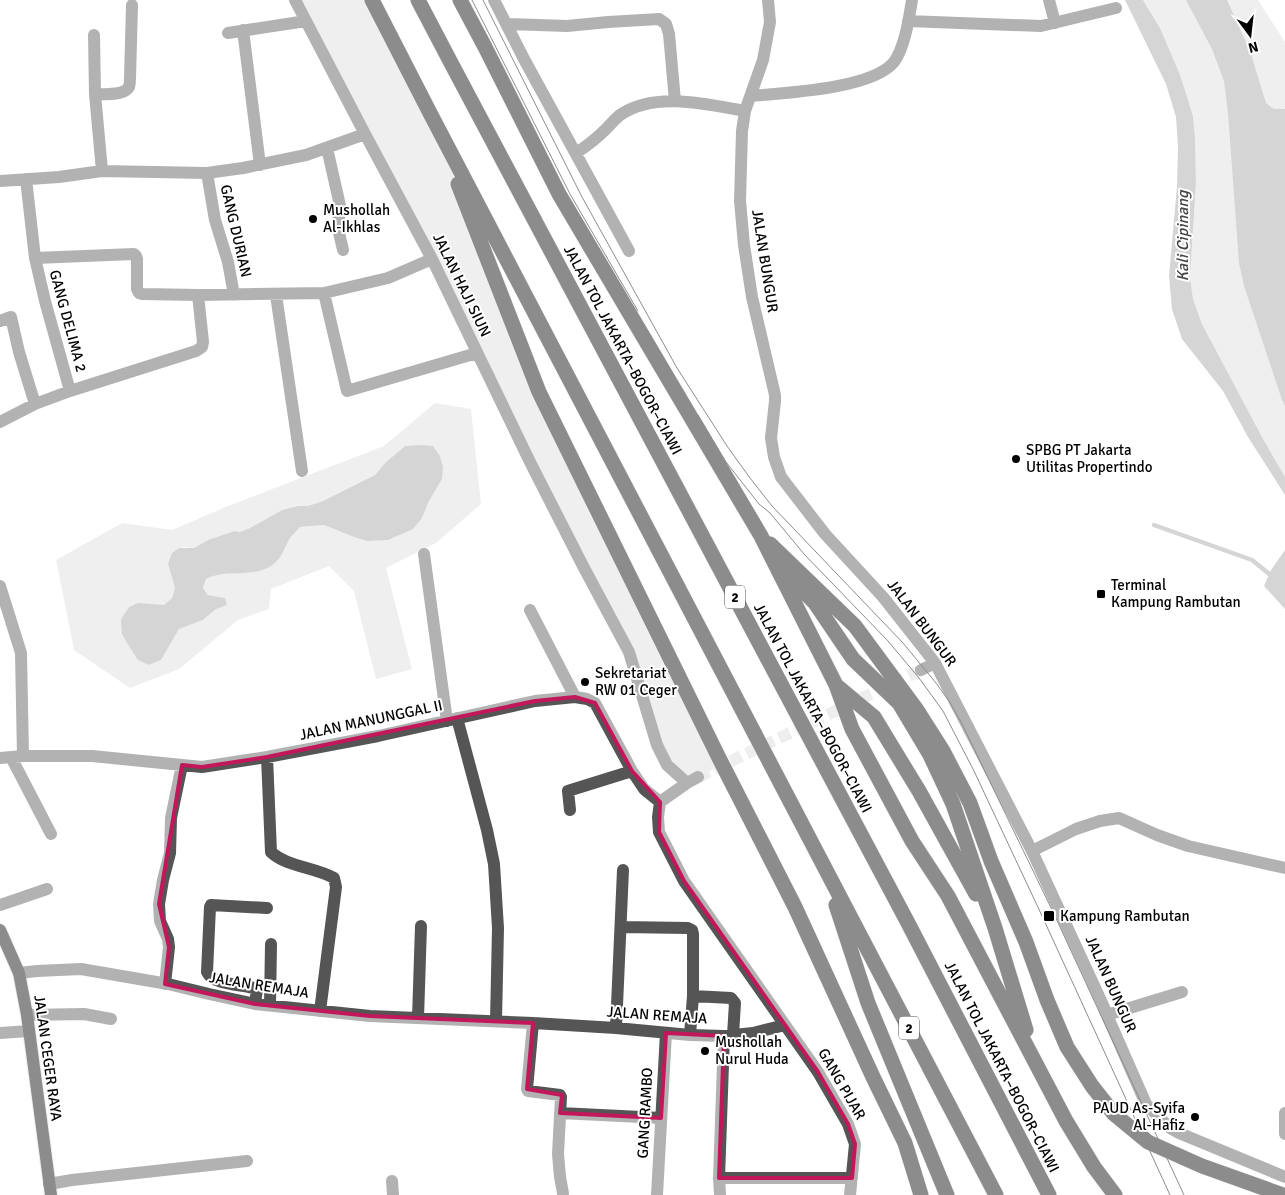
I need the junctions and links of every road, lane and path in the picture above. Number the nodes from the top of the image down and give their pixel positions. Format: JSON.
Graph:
{"nodes":[{"id":1,"x":295,"y":0,"type":"edge"},
{"id":2,"x":372,"y":0,"type":"edge"},
{"id":3,"x":418,"y":0,"type":"edge"},
{"id":4,"x":460,"y":0,"type":"edge"},
{"id":5,"x":494,"y":0,"type":"edge"},
{"id":6,"x":768,"y":0,"type":"edge"},
{"id":7,"x":912,"y":0,"type":"edge"},
{"id":8,"x":1050,"y":0,"type":"edge"},
{"id":9,"x":132,"y":5,"type":"dead end"},
{"id":10,"x":1116,"y":8,"type":"dead end"},
{"id":11,"x":306,"y":21,"type":"junction"},
{"id":12,"x":908,"y":21,"type":"junction"},
{"id":13,"x":1055,"y":23,"type":"junction"},
{"id":14,"x":506,"y":24,"type":"junction"},
{"id":15,"x":243,"y":30,"type":"junction"},
{"id":16,"x":228,"y":32,"type":"dead end"},
{"id":17,"x":94,"y":34,"type":"dead end"},
{"id":18,"x":95,"y":94,"type":"junction"},
{"id":19,"x":751,"y":96,"type":"junction"},
{"id":20,"x":675,"y":101,"type":"junction"},
{"id":21,"x":745,"y":111,"type":"junction"},
{"id":22,"x":431,"y":115,"type":"junction"},
{"id":23,"x":365,"y":134,"type":"junction"},
{"id":24,"x":327,"y":148,"type":"junction"},
{"id":25,"x":576,"y":153,"type":"junction"},
{"id":26,"x":260,"y":165,"type":"junction"},
{"id":27,"x":102,"y":171,"type":"junction"},
{"id":28,"x":207,"y":173,"type":"junction"},
{"id":29,"x":26,"y":179,"type":"junction"},
{"id":30,"x":0,"y":181,"type":"edge"},
{"id":31,"x":343,"y":250,"type":"dead end"},
{"id":32,"x":629,"y":251,"type":"dead end"},
{"id":33,"x":35,"y":258,"type":"junction"},
{"id":34,"x":432,"y":259,"type":"junction"},
{"id":35,"x":324,"y":293,"type":"junction"},
{"id":36,"x":198,"y":295,"type":"junction"},
{"id":37,"x":234,"y":295,"type":"junction"},
{"id":38,"x":276,"y":295,"type":"junction"},
{"id":39,"x":5,"y":319,"type":"edge"},
{"id":40,"x":477,"y":353,"type":"junction"},
{"id":41,"x":70,"y":391,"type":"junction"},
{"id":42,"x":35,"y":404,"type":"junction"},
{"id":43,"x":0,"y":422,"type":"edge"},
{"id":44,"x":302,"y":471,"type":"dead end"},
{"id":45,"x":761,"y":536,"type":"junction"},
{"id":46,"x":424,"y":554,"type":"dead end"},
{"id":47,"x":775,"y":564,"type":"junction"},
{"id":48,"x":0,"y":586,"type":"edge"},
{"id":49,"x":530,"y":610,"type":"dead end"},
{"id":50,"x":935,"y":663,"type":"junction"},
{"id":51,"x":921,"y":670,"type":"tunnel mouth"},
{"id":52,"x":836,"y":685,"type":"junction"},
{"id":53,"x":576,"y":697,"type":"junction"},
{"id":54,"x":452,"y":720,"type":"junction"},
{"id":55,"x":11,"y":757,"type":"edge"},
{"id":56,"x":267,"y":757,"type":"junction"},
{"id":57,"x":182,"y":765,"type":"junction"},
{"id":58,"x":632,"y":771,"type":"junction"},
{"id":59,"x":660,"y":802,"type":"junction"},
{"id":60,"x":570,"y":810,"type":"dead end"},
{"id":61,"x":51,"y":834,"type":"dead end"},
{"id":62,"x":1032,"y":851,"type":"junction"},
{"id":63,"x":822,"y":861,"type":"junction"},
{"id":64,"x":1285,"y":868,"type":"edge"},
{"id":65,"x":623,"y":870,"type":"dead end"},
{"id":66,"x":46,"y":889,"type":"dead end"},
{"id":67,"x":0,"y":905,"type":"edge"},
{"id":68,"x":267,"y":908,"type":"dead end"},
{"id":69,"x":421,"y":926,"type":"dead end"},
{"id":70,"x":621,"y":927,"type":"junction"},
{"id":71,"x":995,"y":928,"type":"junction"},
{"id":72,"x":0,"y":930,"type":"edge"},
{"id":73,"x":271,"y":944,"type":"dead end"},
{"id":74,"x":19,"y":973,"type":"junction"},
{"id":75,"x":166,"y":984,"type":"junction"},
{"id":76,"x":1182,"y":992,"type":"dead end"},
{"id":77,"x":693,"y":996,"type":"junction"},
{"id":78,"x":255,"y":1004,"type":"junction"},
{"id":79,"x":270,"y":1006,"type":"junction"},
{"id":80,"x":320,"y":1011,"type":"junction"},
{"id":81,"x":27,"y":1014,"type":"junction"},
{"id":82,"x":1107,"y":1015,"type":"junction"},
{"id":83,"x":418,"y":1018,"type":"junction"},
{"id":84,"x":110,"y":1019,"type":"dead end"},
{"id":85,"x":496,"y":1021,"type":"junction"},
{"id":86,"x":533,"y":1023,"type":"junction"},
{"id":87,"x":784,"y":1025,"type":"junction"},
{"id":88,"x":616,"y":1028,"type":"junction"},
{"id":89,"x":29,"y":1031,"type":"junction"},
{"id":90,"x":0,"y":1033,"type":"edge"},
{"id":91,"x":666,"y":1033,"type":"junction"},
{"id":92,"x":690,"y":1035,"type":"junction"},
{"id":93,"x":728,"y":1036,"type":"junction"},
{"id":94,"x":1037,"y":1065,"type":"junction"},
{"id":95,"x":560,"y":1113,"type":"junction"},
{"id":96,"x":1285,"y":1113,"type":"edge"},
{"id":97,"x":662,"y":1118,"type":"junction"},
{"id":98,"x":1285,"y":1134,"type":"edge"},
{"id":99,"x":247,"y":1161,"type":"dead end"},
{"id":100,"x":1285,"y":1177,"type":"edge"},
{"id":101,"x":719,"y":1178,"type":"junction"},
{"id":102,"x":852,"y":1178,"type":"junction"},
{"id":103,"x":392,"y":1181,"type":"dead end"},
{"id":104,"x":50,"y":1189,"type":"edge"},
{"id":105,"x":563,"y":1192,"type":"dead end"},
{"id":106,"x":393,"y":1195,"type":"edge"},
{"id":107,"x":657,"y":1195,"type":"edge"},
{"id":108,"x":720,"y":1195,"type":"edge"},
{"id":109,"x":850,"y":1195,"type":"edge"},
{"id":110,"x":921,"y":1195,"type":"edge"},
{"id":111,"x":947,"y":1195,"type":"edge"},
{"id":112,"x":996,"y":1195,"type":"edge"},
{"id":113,"x":1049,"y":1195,"type":"edge"},
{"id":114,"x":1115,"y":1195,"type":"edge"},
{"id":115,"x":1283,"y":1195,"type":"edge"}],
"edges":[{"from":1,"to":11,"type":"street","name":"JALAN HAJI SIUN"},
{"from":2,"to":22,"type":"highway","number":"2"},
{"from":3,"to":113,"type":"highway","name":"JALAN TOL JAKARTA–BOGOR–CIAWI","number":"2"},
{"from":4,"to":45,"type":"highway"},
{"from":5,"to":14,"type":"street"},
{"from":6,"to":19,"type":"street","name":"JALAN BUNGUR"},
{"from":7,"to":12,"type":"street"},
{"from":8,"to":13,"type":"street"},
{"from":9,"to":18,"type":"street"},
{"from":10,"to":13,"type":"street"},
{"from":11,"to":15,"type":"street"},
{"from":11,"to":23,"type":"street","name":"JALAN HAJI SIUN"},
{"from":12,"to":13,"type":"street"},
{"from":12,"to":19,"type":"street"},
{"from":14,"to":20,"type":"street"},
{"from":14,"to":25,"type":"street"},
{"from":15,"to":16,"type":"street"},
{"from":15,"to":26,"type":"street"},
{"from":17,"to":18,"type":"street"},
{"from":18,"to":27,"type":"street"},
{"from":19,"to":21,"type":"street","name":"JALAN BUNGUR"},
{"from":20,"to":21,"type":"street"},
{"from":20,"to":25,"type":"street"},
{"from":21,"to":50,"type":"street","name":"JALAN BUNGUR"},
{"from":22,"to":63,"type":"highway","number":"2"},
{"from":22,"to":110,"type":"highway"},
{"from":23,"to":24,"type":"street"},
{"from":23,"to":34,"type":"street","name":"JALAN HAJI SIUN"},
{"from":24,"to":26,"type":"street"},
{"from":24,"to":31,"type":"street"},
{"from":25,"to":32,"type":"street"},
{"from":26,"to":28,"type":"street"},
{"from":27,"to":28,"type":"street"},
{"from":27,"to":29,"type":"street"},
{"from":28,"to":37,"type":"street","name":"GANG DURIAN"},
{"from":29,"to":30,"type":"street"},
{"from":29,"to":33,"type":"street","name":"GANG DELIMA 2"},
{"from":33,"to":36,"type":"street"},
{"from":33,"to":41,"type":"street","name":"GANG DELIMA 2"},
{"from":34,"to":35,"type":"street"},
{"from":34,"to":40,"type":"street","name":"JALAN HAJI SIUN"},
{"from":35,"to":38,"type":"street"},
{"from":35,"to":40,"type":"street"},
{"from":36,"to":37,"type":"street"},
{"from":36,"to":41,"type":"street"},
{"from":37,"to":38,"type":"street"},
{"from":38,"to":44,"type":"street"},
{"from":39,"to":42,"type":"street"},
{"from":40,"to":59,"type":"street","name":"JALAN HAJI SIUN"},
{"from":41,"to":42,"type":"street"},
{"from":42,"to":43,"type":"street"},
{"from":45,"to":47,"type":"highway"},
{"from":45,"to":115,"type":"highway"},
{"from":46,"to":54,"type":"street"},
{"from":47,"to":52,"type":"highway"},
{"from":47,"to":71,"type":"highway"},
{"from":48,"to":55,"type":"street"},
{"from":49,"to":53,"type":"street"},
{"from":50,"to":51,"type":"street"},
{"from":50,"to":62,"type":"street","name":"JALAN BUNGUR"},
{"from":52,"to":71,"type":"highway"},
{"from":52,"to":94,"type":"highway"},
{"from":53,"to":54,"type":"street","name":"JALAN MANUNGGAL II"},
{"from":53,"to":58,"type":"street"},
{"from":54,"to":56,"type":"street","name":"JALAN MANUNGGAL II"},
{"from":54,"to":85,"type":"street"},
{"from":55,"to":57,"type":"street","name":"JALAN MANUNGGAL II"},
{"from":55,"to":61,"type":"street"},
{"from":56,"to":57,"type":"street","name":"JALAN MANUNGGAL II"},
{"from":56,"to":80,"type":"street"},
{"from":57,"to":75,"type":"street"},
{"from":58,"to":59,"type":"street"},
{"from":58,"to":60,"type":"street"},
{"from":59,"to":87,"type":"street","name":"GANG PIJAR"},
{"from":62,"to":64,"type":"street"},
{"from":62,"to":82,"type":"street","name":"JALAN BUNGUR"},
{"from":63,"to":111,"type":"highway"},
{"from":63,"to":112,"type":"highway","number":"2"},
{"from":65,"to":70,"type":"street"},
{"from":66,"to":67,"type":"street"},
{"from":68,"to":78,"type":"street"},
{"from":69,"to":83,"type":"street"},
{"from":70,"to":77,"type":"street"},
{"from":70,"to":88,"type":"street"},
{"from":71,"to":94,"type":"highway"},
{"from":72,"to":74,"type":"main road","name":"JALAN CEGER RAYA"},
{"from":73,"to":79,"type":"street"},
{"from":74,"to":75,"type":"street","name":"JALAN REMAJA"},
{"from":74,"to":81,"type":"main road","name":"JALAN CEGER RAYA"},
{"from":75,"to":78,"type":"street","name":"JALAN REMAJA"},
{"from":76,"to":82,"type":"street"},
{"from":77,"to":92,"type":"street"},
{"from":77,"to":93,"type":"street"},
{"from":78,"to":79,"type":"street","name":"JALAN REMAJA"},
{"from":79,"to":80,"type":"street","name":"JALAN REMAJA"},
{"from":80,"to":83,"type":"street","name":"JALAN REMAJA"},
{"from":81,"to":84,"type":"street"},
{"from":81,"to":89,"type":"main road","name":"JALAN CEGER RAYA"},
{"from":82,"to":100,"type":"street","name":"JALAN BUNGUR"},
{"from":83,"to":85,"type":"street","name":"JALAN REMAJA"},
{"from":85,"to":86,"type":"street","name":"JALAN REMAJA"},
{"from":86,"to":88,"type":"street","name":"JALAN REMAJA"},
{"from":86,"to":95,"type":"street"},
{"from":87,"to":93,"type":"street","name":"JALAN REMAJA"},
{"from":87,"to":102,"type":"street","name":"GANG PIJAR"},
{"from":88,"to":91,"type":"street","name":"JALAN REMAJA"},
{"from":89,"to":90,"type":"street"},
{"from":89,"to":104,"type":"main road","name":"JALAN CEGER RAYA"},
{"from":91,"to":92,"type":"street","name":"JALAN REMAJA"},
{"from":91,"to":97,"type":"street","name":"GANG RAMBO"},
{"from":92,"to":93,"type":"street","name":"JALAN REMAJA"},
{"from":93,"to":101,"type":"street"},
{"from":94,"to":114,"type":"highway"},
{"from":95,"to":97,"type":"street"},
{"from":95,"to":105,"type":"street"},
{"from":96,"to":98,"type":"street"},
{"from":97,"to":107,"type":"street","name":"GANG RAMBO"},
{"from":99,"to":104,"type":"street"},
{"from":101,"to":102,"type":"street"},
{"from":101,"to":108,"type":"street"},
{"from":102,"to":109,"type":"street","name":"GANG PIJAR"},
{"from":103,"to":106,"type":"street"}]}
